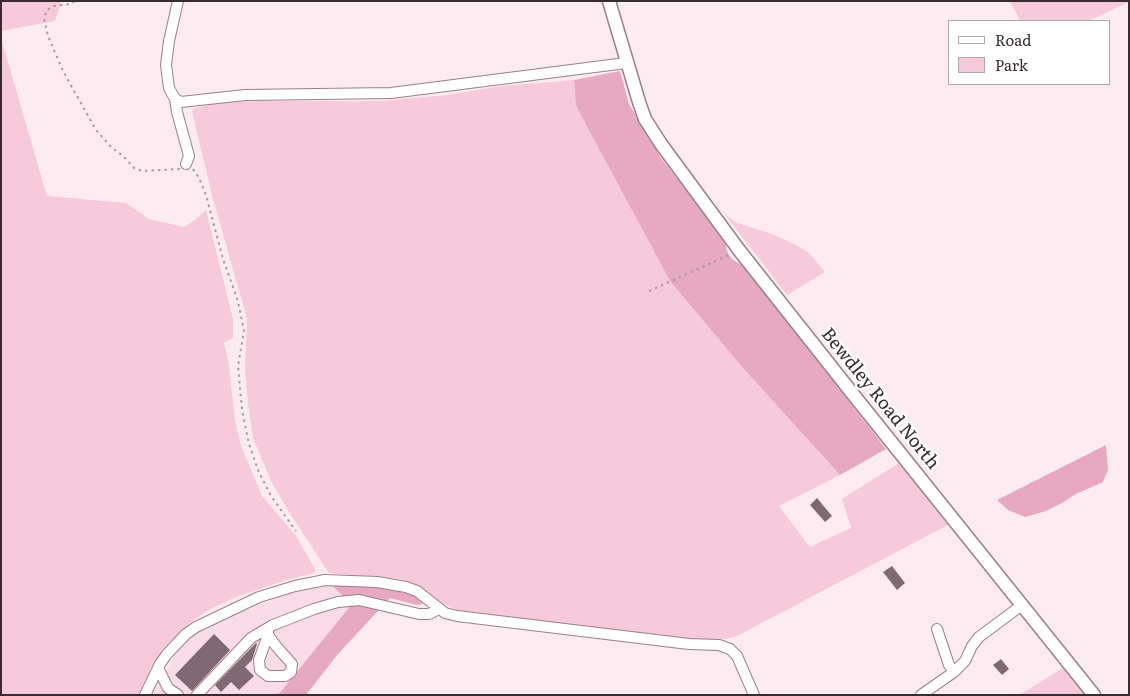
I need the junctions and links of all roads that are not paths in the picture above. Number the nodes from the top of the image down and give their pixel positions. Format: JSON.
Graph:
{"nodes":[{"id":1,"x":178,"y":1,"type":"edge"},
{"id":2,"x":609,"y":1,"type":"edge"},
{"id":3,"x":626,"y":63,"type":"junction"},
{"id":4,"x":175,"y":99,"type":"junction"},
{"id":5,"x":186,"y":164,"type":"road end"},
{"id":6,"x":1022,"y":605,"type":"junction"},
{"id":7,"x":440,"y":609,"type":"junction"},
{"id":8,"x":937,"y":629,"type":"dead end"},
{"id":9,"x":158,"y":668,"type":"junction"},
{"id":10,"x":954,"y":672,"type":"junction"},
{"id":11,"x":145,"y":695,"type":"edge"},
{"id":12,"x":178,"y":695,"type":"edge"},
{"id":13,"x":197,"y":695,"type":"edge"},
{"id":14,"x":754,"y":695,"type":"edge"},
{"id":15,"x":921,"y":695,"type":"edge"},
{"id":16,"x":1094,"y":695,"type":"edge"}],
"edges":[{"from":1,"to":4,"type":"street"},
{"from":2,"to":3,"type":"main road","name":"Bewdley Road North"},
{"from":3,"to":4,"type":"street"},
{"from":3,"to":6,"type":"main road","name":"Bewdley Road North"},
{"from":4,"to":5,"type":"street"},
{"from":6,"to":10,"type":"street"},
{"from":6,"to":16,"type":"main road","name":"Bewdley Road North"},
{"from":7,"to":9,"type":"street"},
{"from":7,"to":13,"type":"street"},
{"from":7,"to":14,"type":"street"},
{"from":8,"to":10,"type":"street"},
{"from":9,"to":11,"type":"street"},
{"from":9,"to":12,"type":"street"},
{"from":10,"to":15,"type":"street"}]}
